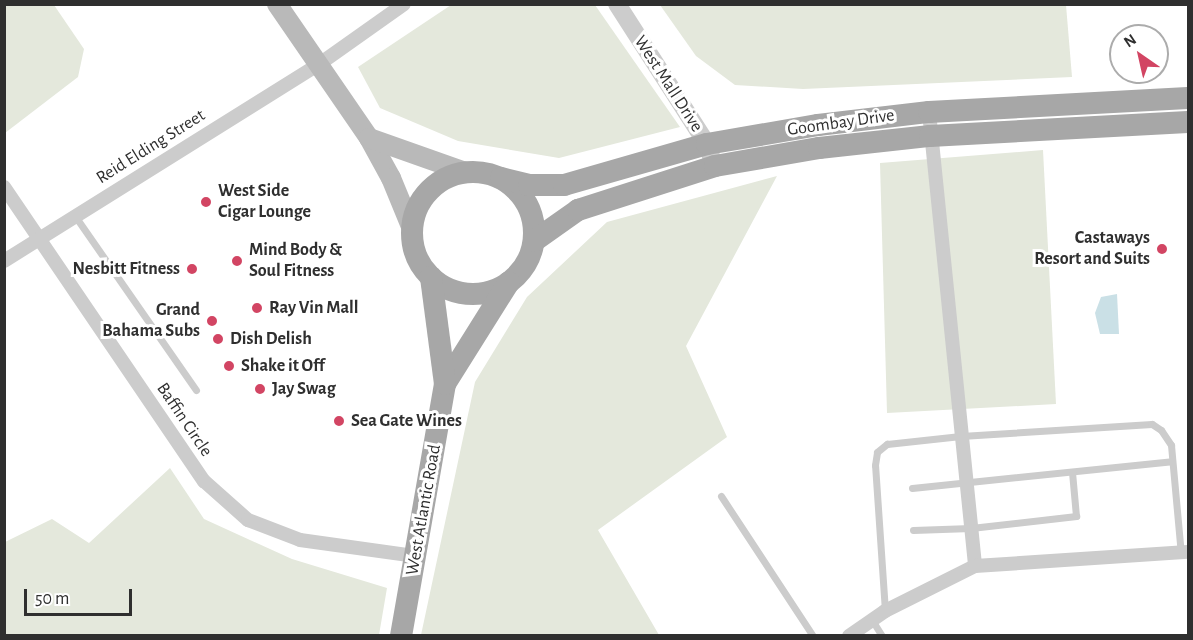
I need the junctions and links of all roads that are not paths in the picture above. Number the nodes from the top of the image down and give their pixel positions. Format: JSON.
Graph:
{"nodes":[{"id":1,"x":277,"y":4,"type":"edge"},
{"id":2,"x":404,"y":4,"type":"edge"},
{"id":3,"x":617,"y":4,"type":"edge"},
{"id":4,"x":318,"y":64,"type":"junction"},
{"id":5,"x":1188,"y":98,"type":"edge"},
{"id":6,"x":1078,"y":102,"type":"junction"},
{"id":7,"x":929,"y":112,"type":"junction"},
{"id":8,"x":1188,"y":122,"type":"edge"},
{"id":9,"x":1078,"y":128,"type":"junction"},
{"id":10,"x":930,"y":136,"type":"junction"},
{"id":11,"x":369,"y":138,"type":"junction"},
{"id":12,"x":706,"y":144,"type":"junction"},
{"id":13,"x":715,"y":166,"type":"junction"},
{"id":14,"x":465,"y":172,"type":"junction"},
{"id":15,"x":501,"y":178,"type":"junction"},
{"id":16,"x":4,"y":187,"type":"edge"},
{"id":17,"x":75,"y":216,"type":"junction"},
{"id":18,"x":412,"y":229,"type":"junction"},
{"id":19,"x":39,"y":238,"type":"junction"},
{"id":20,"x":534,"y":241,"type":"junction"},
{"id":21,"x":4,"y":261,"type":"edge"},
{"id":22,"x":431,"y":277,"type":"junction"},
{"id":23,"x":509,"y":282,"type":"junction"},
{"id":24,"x":446,"y":384,"type":"junction"},
{"id":25,"x":196,"y":390,"type":"dead end"},
{"id":26,"x":961,"y":436,"type":"junction"},
{"id":27,"x":1172,"y":461,"type":"junction"},
{"id":28,"x":1071,"y":472,"type":"junction"},
{"id":29,"x":966,"y":483,"type":"junction"},
{"id":30,"x":912,"y":488,"type":"dead end"},
{"id":31,"x":721,"y":496,"type":"dead end"},
{"id":32,"x":971,"y":528,"type":"junction"},
{"id":33,"x":913,"y":530,"type":"dead end"},
{"id":34,"x":1185,"y":553,"type":"edge"},
{"id":35,"x":416,"y":556,"type":"junction"},
{"id":36,"x":975,"y":566,"type":"junction"},
{"id":37,"x":885,"y":611,"type":"junction"},
{"id":38,"x":872,"y":620,"type":"junction"},
{"id":39,"x":401,"y":636,"type":"edge"},
{"id":40,"x":813,"y":636,"type":"edge"},
{"id":41,"x":849,"y":636,"type":"edge"},
{"id":42,"x":882,"y":636,"type":"edge"}],
"edges":[{"from":1,"to":4,"type":"main road"},
{"from":2,"to":4,"type":"street","name":"Reid Elding Street"},
{"from":3,"to":12,"type":"street","name":"West Mall Drive"},
{"from":4,"to":11,"type":"main road"},
{"from":4,"to":17,"type":"street","name":"Reid Elding Street"},
{"from":5,"to":6,"type":"main road","name":"Goombay Drive"},
{"from":6,"to":7,"type":"main road","name":"Goombay Drive"},
{"from":6,"to":9,"type":"main road"},
{"from":7,"to":10,"type":"street"},
{"from":7,"to":12,"type":"main road","name":"Goombay Drive"},
{"from":8,"to":9,"type":"main road","name":"Goombay Drive"},
{"from":9,"to":10,"type":"main road","name":"Goombay Drive"},
{"from":10,"to":13,"type":"main road","name":"Goombay Drive"},
{"from":10,"to":26,"type":"street"},
{"from":11,"to":14,"type":"main road"},
{"from":11,"to":18,"type":"main road"},
{"from":12,"to":13,"type":"street","name":"West Mall Drive"},
{"from":12,"to":15,"type":"main road","name":"Goombay Drive"},
{"from":13,"to":20,"type":"main road","name":"Goombay Drive"},
{"from":14,"to":15,"type":"main road"},
{"from":14,"to":18,"type":"main road"},
{"from":15,"to":20,"type":"main road"},
{"from":16,"to":19,"type":"street","name":"Baffin Circle"},
{"from":17,"to":19,"type":"street","name":"Reid Elding Street"},
{"from":17,"to":25,"type":"lane"},
{"from":18,"to":22,"type":"main road"},
{"from":19,"to":21,"type":"street","name":"Reid Elding Street"},
{"from":19,"to":35,"type":"street","name":"Baffin Circle"},
{"from":20,"to":23,"type":"main road"},
{"from":22,"to":23,"type":"main road"},
{"from":22,"to":24,"type":"main road","name":"West Atlantic Road"},
{"from":23,"to":24,"type":"main road","name":"West Atlantic Road"},
{"from":24,"to":35,"type":"main road","name":"West Atlantic Road"},
{"from":26,"to":27,"type":"lane"},
{"from":26,"to":29,"type":"street"},
{"from":26,"to":37,"type":"lane"},
{"from":27,"to":28,"type":"lane"},
{"from":27,"to":34,"type":"lane"},
{"from":28,"to":29,"type":"lane"},
{"from":28,"to":32,"type":"lane"},
{"from":29,"to":30,"type":"lane"},
{"from":29,"to":32,"type":"street"},
{"from":31,"to":40,"type":"lane"},
{"from":32,"to":33,"type":"lane"},
{"from":32,"to":36,"type":"street"},
{"from":34,"to":36,"type":"street"},
{"from":35,"to":39,"type":"main road","name":"West Atlantic Road"},
{"from":36,"to":37,"type":"street"},
{"from":37,"to":38,"type":"street"},
{"from":38,"to":41,"type":"street"},
{"from":38,"to":42,"type":"lane"}]}
